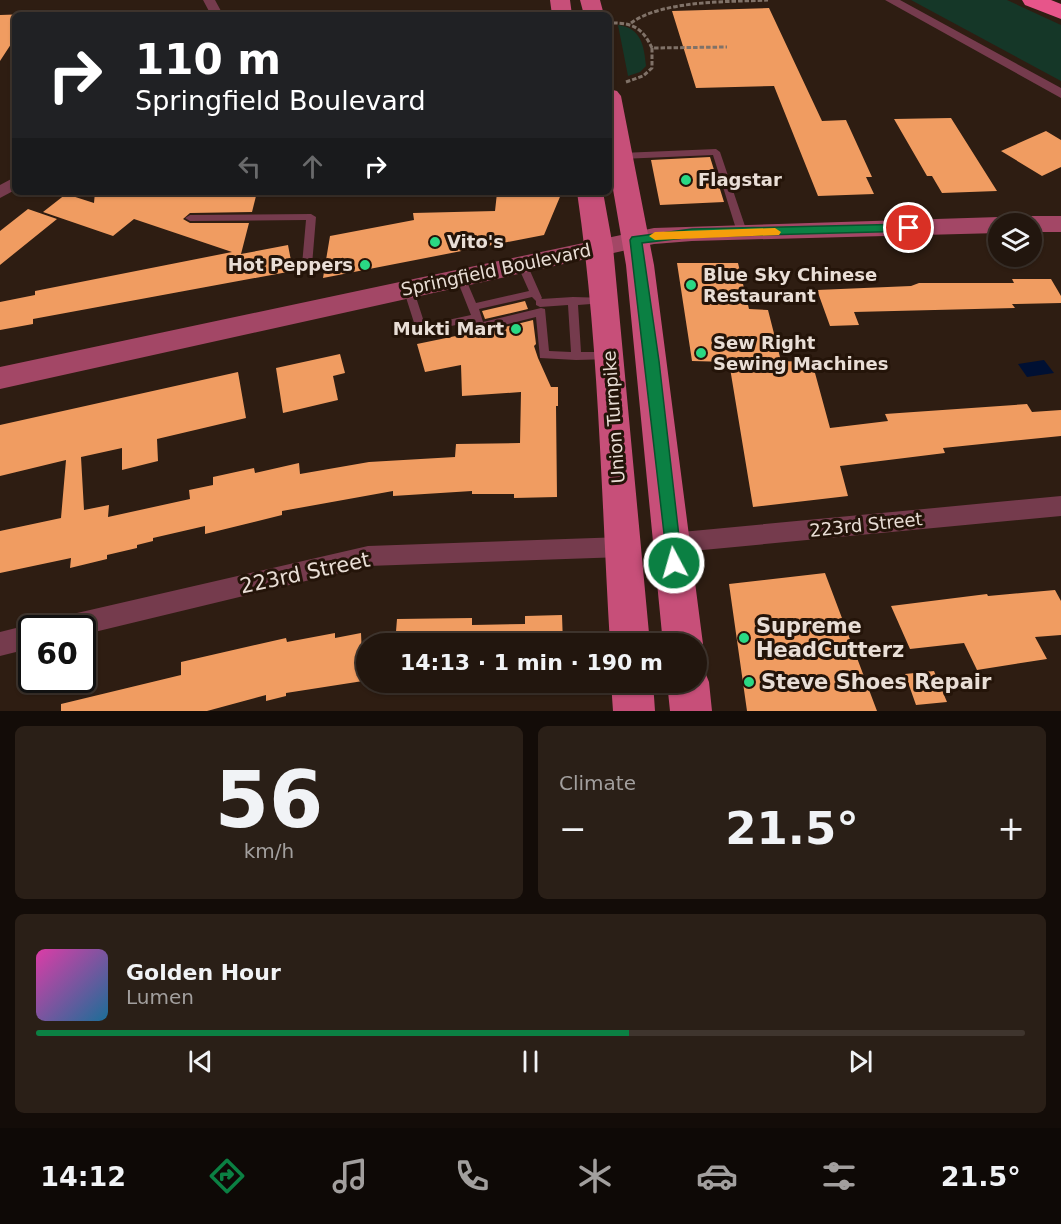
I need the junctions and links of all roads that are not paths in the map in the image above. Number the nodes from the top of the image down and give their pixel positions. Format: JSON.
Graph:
{"nodes":[{"id":1,"x":891,"y":0,"type":"edge"},
{"id":2,"x":1033,"y":0,"type":"edge"},
{"id":3,"x":1061,"y":12,"type":"edge"},
{"id":4,"x":616,"y":90,"type":"edge"},
{"id":5,"x":1061,"y":94,"type":"edge"},
{"id":6,"x":620,"y":156,"type":"junction"},
{"id":7,"x":12,"y":184,"type":"edge"},
{"id":8,"x":0,"y":194,"type":"edge"},
{"id":9,"x":590,"y":195,"type":"edge"},
{"id":10,"x":190,"y":219,"type":"dead end"},
{"id":11,"x":1042,"y":224,"type":"edge"},
{"id":12,"x":1061,"y":224,"type":"edge"},
{"id":13,"x":988,"y":225,"type":"edge"},
{"id":14,"x":742,"y":232,"type":"junction"},
{"id":15,"x":636,"y":240,"type":"junction"},
{"id":16,"x":599,"y":248,"type":"junction"},
{"id":17,"x":522,"y":264,"type":"junction"},
{"id":18,"x":307,"y":265,"type":"dead end"},
{"id":19,"x":462,"y":277,"type":"junction"},
{"id":20,"x":408,"y":288,"type":"junction"},
{"id":21,"x":589,"y":300,"type":"junction"},
{"id":22,"x":538,"y":303,"type":"junction"},
{"id":23,"x":474,"y":312,"type":"junction"},
{"id":24,"x":576,"y":356,"type":"junction"},
{"id":25,"x":609,"y":356,"type":"junction"},
{"id":26,"x":0,"y":378,"type":"edge"},
{"id":27,"x":1061,"y":506,"type":"edge"},
{"id":28,"x":672,"y":543,"type":"junction"},
{"id":29,"x":623,"y":547,"type":"junction"},
{"id":30,"x":96,"y":620,"type":"edge"},
{"id":31,"x":629,"y":633,"type":"edge"},
{"id":32,"x":682,"y":633,"type":"edge"},
{"id":33,"x":18,"y":640,"type":"edge"},
{"id":34,"x":0,"y":644,"type":"edge"},
{"id":35,"x":633,"y":693,"type":"edge"},
{"id":36,"x":689,"y":693,"type":"edge"},
{"id":37,"x":634,"y":711,"type":"edge"},
{"id":38,"x":691,"y":711,"type":"edge"}],
"edges":[{"from":1,"to":5,"type":"street"},
{"from":2,"to":3,"type":"highway"},
{"from":4,"to":6,"type":"main road"},
{"from":6,"to":14,"type":"lane"},
{"from":6,"to":15,"type":"main road"},
{"from":7,"to":8,"type":"street"},
{"from":9,"to":16,"type":"main road","name":"Union Turnpike"},
{"from":10,"to":18,"type":"lane"},
{"from":11,"to":12,"type":"main road"},
{"from":13,"to":14,"type":"main road","name":"Springfield Boulevard"},
{"from":14,"to":15,"type":"main road","name":"Springfield Boulevard"},
{"from":15,"to":16,"type":"main road","name":"Springfield Boulevard"},
{"from":15,"to":28,"type":"main road"},
{"from":16,"to":17,"type":"main road","name":"Springfield Boulevard"},
{"from":16,"to":21,"type":"main road","name":"Union Turnpike"},
{"from":17,"to":19,"type":"main road","name":"Springfield Boulevard"},
{"from":17,"to":22,"type":"lane"},
{"from":19,"to":20,"type":"main road","name":"Springfield Boulevard"},
{"from":19,"to":23,"type":"lane"},
{"from":20,"to":23,"type":"lane"},
{"from":20,"to":26,"type":"main road","name":"Springfield Boulevard"},
{"from":21,"to":22,"type":"lane"},
{"from":21,"to":24,"type":"lane"},
{"from":21,"to":25,"type":"main road","name":"Union Turnpike"},
{"from":22,"to":23,"type":"lane"},
{"from":22,"to":23,"type":"lane"},
{"from":22,"to":24,"type":"lane"},
{"from":24,"to":25,"type":"lane"},
{"from":25,"to":29,"type":"main road","name":"Union Turnpike"},
{"from":27,"to":28,"type":"street","name":"223rd Street"},
{"from":28,"to":32,"type":"main road"},
{"from":29,"to":30,"type":"street","name":"223rd Street"},
{"from":29,"to":31,"type":"main road","name":"Union Turnpike"},
{"from":33,"to":34,"type":"street"},
{"from":35,"to":37,"type":"main road"},
{"from":36,"to":38,"type":"main road"}]}
